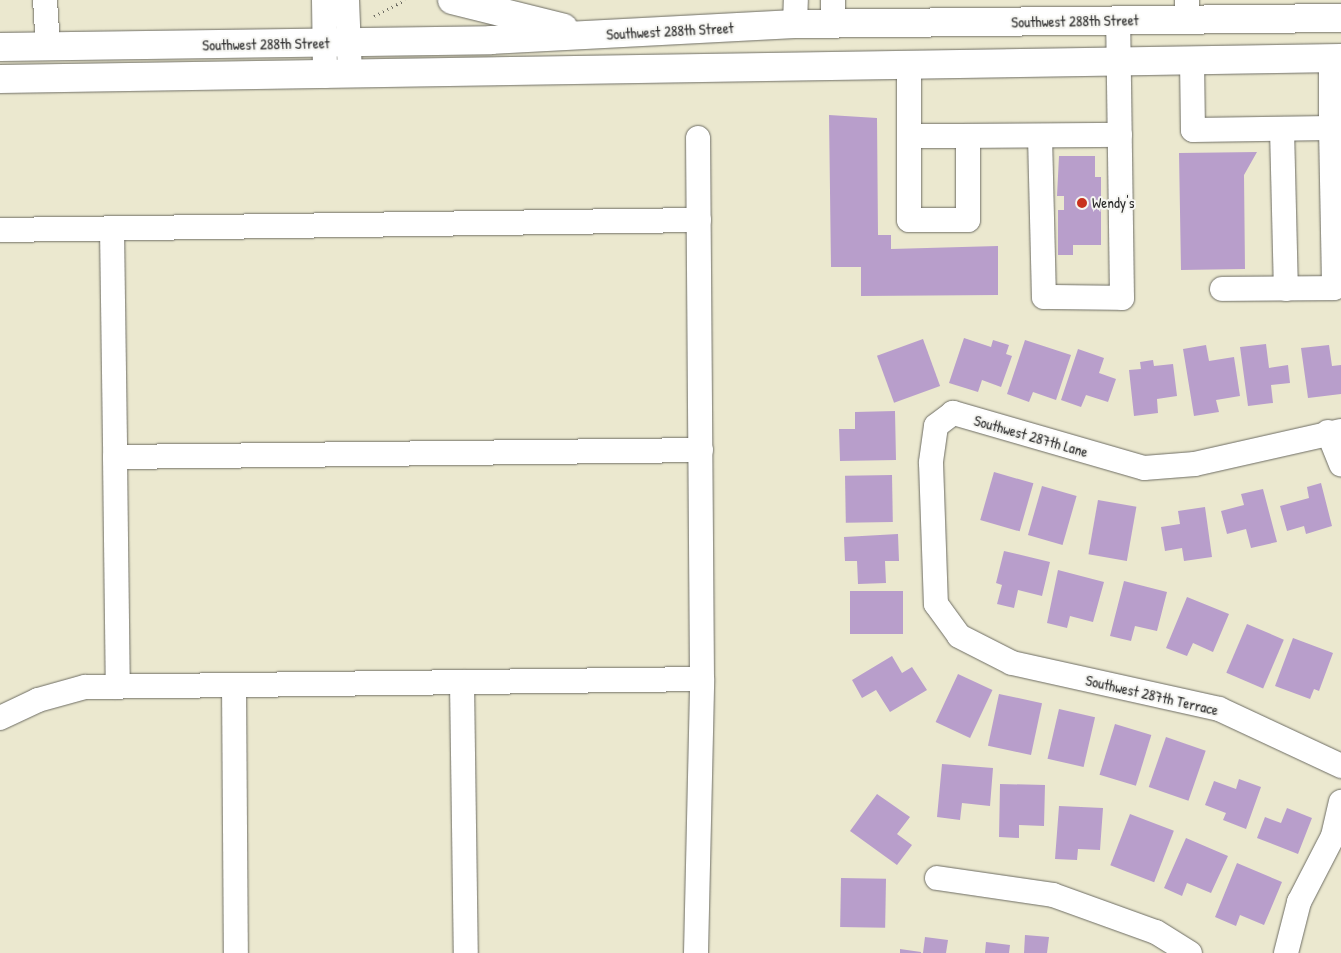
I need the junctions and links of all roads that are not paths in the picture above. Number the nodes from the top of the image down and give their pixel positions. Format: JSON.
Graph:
{"nodes":[{"id":1,"x":45,"y":0,"type":"edge"},
{"id":2,"x":324,"y":0,"type":"edge"},
{"id":3,"x":347,"y":0,"type":"edge"},
{"id":4,"x":452,"y":0,"type":"edge"},
{"id":5,"x":1187,"y":10,"type":"edge"},
{"id":6,"x":795,"y":12,"type":"edge"},
{"id":7,"x":833,"y":12,"type":"edge"},
{"id":8,"x":1341,"y":18,"type":"edge"},
{"id":9,"x":1118,"y":20,"type":"junction"},
{"id":10,"x":592,"y":35,"type":"junction"},
{"id":11,"x":337,"y":43,"type":"junction"},
{"id":12,"x":48,"y":46,"type":"junction"},
{"id":13,"x":0,"y":47,"type":"edge"},
{"id":14,"x":1336,"y":58,"type":"edge"},
{"id":15,"x":1192,"y":60,"type":"junction"},
{"id":16,"x":1119,"y":61,"type":"junction"},
{"id":17,"x":909,"y":65,"type":"junction"},
{"id":18,"x":337,"y":76,"type":"junction"},
{"id":19,"x":0,"y":79,"type":"edge"},
{"id":20,"x":49,"y":79,"type":"junction"},
{"id":21,"x":1331,"y":128,"type":"junction"},
{"id":22,"x":1282,"y":129,"type":"junction"},
{"id":23,"x":1120,"y":135,"type":"junction"},
{"id":24,"x":909,"y":136,"type":"junction"},
{"id":25,"x":968,"y":136,"type":"junction"},
{"id":26,"x":1040,"y":136,"type":"junction"},
{"id":27,"x":698,"y":138,"type":"dead end"},
{"id":28,"x":699,"y":220,"type":"junction"},
{"id":29,"x":112,"y":229,"type":"junction"},
{"id":30,"x":0,"y":230,"type":"edge"},
{"id":31,"x":1222,"y":289,"type":"dead end"},
{"id":32,"x":1286,"y":289,"type":"junction"},
{"id":33,"x":1334,"y":431,"type":"edge"},
{"id":34,"x":701,"y":450,"type":"junction"},
{"id":35,"x":115,"y":457,"type":"junction"},
{"id":36,"x":1341,"y":464,"type":"edge"},
{"id":37,"x":959,"y":636,"type":"joint"},
{"id":38,"x":702,"y":679,"type":"junction"},
{"id":39,"x":462,"y":682,"type":"junction"},
{"id":40,"x":234,"y":685,"type":"junction"},
{"id":41,"x":118,"y":687,"type":"junction"},
{"id":42,"x":0,"y":718,"type":"edge"},
{"id":43,"x":1341,"y":766,"type":"edge"},
{"id":44,"x":1341,"y":802,"type":"edge"},
{"id":45,"x":1337,"y":838,"type":"edge"},
{"id":46,"x":937,"y":878,"type":"dead end"},
{"id":47,"x":236,"y":953,"type":"edge"},
{"id":48,"x":466,"y":953,"type":"edge"},
{"id":49,"x":696,"y":953,"type":"edge"},
{"id":50,"x":1190,"y":953,"type":"edge"},
{"id":51,"x":1286,"y":953,"type":"edge"}],
"edges":[{"from":1,"to":12,"type":"street"},
{"from":2,"to":11,"type":"street"},
{"from":3,"to":11,"type":"street"},
{"from":4,"to":10,"type":"main road"},
{"from":5,"to":8,"type":"main road","name":"Southwest 288th Street"},
{"from":5,"to":9,"type":"main road","name":"Southwest 288th Street"},
{"from":6,"to":7,"type":"main road","name":"Southwest 288th Street"},
{"from":6,"to":10,"type":"main road","name":"Southwest 288th Street"},
{"from":7,"to":9,"type":"main road","name":"Southwest 288th Street"},
{"from":9,"to":16,"type":"street"},
{"from":10,"to":11,"type":"main road","name":"Southwest 288th Street"},
{"from":11,"to":12,"type":"main road","name":"Southwest 288th Street"},
{"from":11,"to":18,"type":"street"},
{"from":12,"to":13,"type":"main road","name":"Southwest 288th Street"},
{"from":12,"to":20,"type":"main road"},
{"from":14,"to":15,"type":"main road"},
{"from":14,"to":21,"type":"street"},
{"from":15,"to":16,"type":"main road"},
{"from":15,"to":22,"type":"street"},
{"from":16,"to":17,"type":"main road"},
{"from":16,"to":23,"type":"street"},
{"from":17,"to":18,"type":"main road"},
{"from":17,"to":24,"type":"street"},
{"from":18,"to":20,"type":"main road"},
{"from":19,"to":20,"type":"main road"},
{"from":21,"to":22,"type":"street"},
{"from":21,"to":32,"type":"street"},
{"from":22,"to":32,"type":"street"},
{"from":23,"to":26,"type":"street"},
{"from":23,"to":26,"type":"street"},
{"from":24,"to":25,"type":"street"},
{"from":24,"to":25,"type":"street"},
{"from":25,"to":26,"type":"street"},
{"from":27,"to":28,"type":"street"},
{"from":28,"to":29,"type":"street"},
{"from":28,"to":34,"type":"street"},
{"from":29,"to":30,"type":"street"},
{"from":29,"to":35,"type":"street"},
{"from":31,"to":32,"type":"street"},
{"from":33,"to":36,"type":"street"},
{"from":33,"to":37,"type":"street","name":"Southwest 287th Lane"},
{"from":34,"to":35,"type":"street"},
{"from":34,"to":38,"type":"street"},
{"from":35,"to":41,"type":"street"},
{"from":37,"to":43,"type":"street","name":"Southwest 287th Terrace"},
{"from":38,"to":39,"type":"street"},
{"from":38,"to":49,"type":"street"},
{"from":39,"to":40,"type":"street"},
{"from":39,"to":48,"type":"street"},
{"from":40,"to":41,"type":"street"},
{"from":40,"to":47,"type":"street"},
{"from":41,"to":42,"type":"street"},
{"from":44,"to":45,"type":"street"},
{"from":45,"to":51,"type":"street"},
{"from":46,"to":50,"type":"street"}]}
